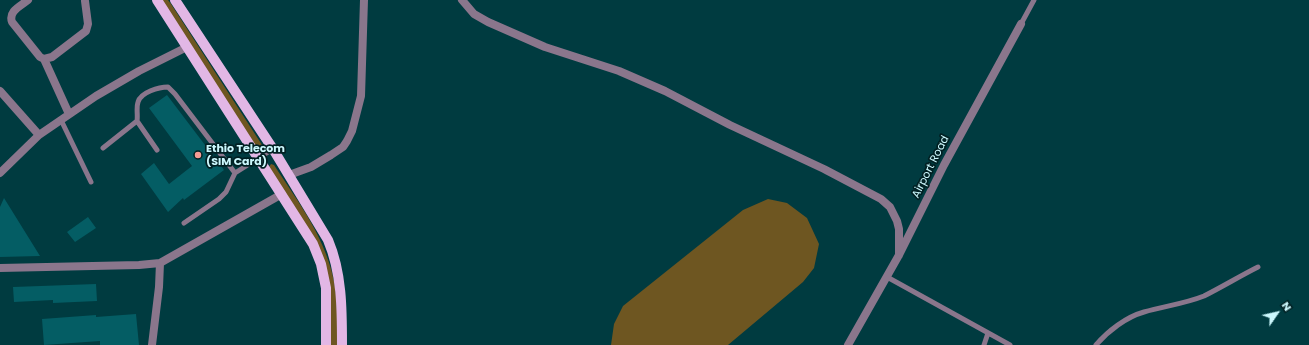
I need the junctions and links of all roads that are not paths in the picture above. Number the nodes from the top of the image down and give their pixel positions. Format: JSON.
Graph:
{"nodes":[{"id":1,"x":28,"y":0,"type":"edge"},
{"id":2,"x":84,"y":0,"type":"edge"},
{"id":3,"x":157,"y":0,"type":"edge"},
{"id":4,"x":175,"y":0,"type":"edge"},
{"id":5,"x":364,"y":0,"type":"edge"},
{"id":6,"x":462,"y":0,"type":"edge"},
{"id":7,"x":1034,"y":0,"type":"edge"},
{"id":8,"x":1021,"y":24,"type":"joint"},
{"id":9,"x":187,"y":47,"type":"junction"},
{"id":10,"x":44,"y":59,"type":"junction"},
{"id":11,"x":0,"y":91,"type":"edge"},
{"id":12,"x":69,"y":114,"type":"junction"},
{"id":13,"x":60,"y":120,"type":"junction"},
{"id":14,"x":137,"y":122,"type":"junction"},
{"id":15,"x":39,"y":135,"type":"junction"},
{"id":16,"x":103,"y":148,"type":"dead end"},
{"id":17,"x":273,"y":149,"type":"junction"},
{"id":18,"x":157,"y":150,"type":"dead end"},
{"id":19,"x":259,"y":158,"type":"junction"},
{"id":20,"x":0,"y":173,"type":"edge"},
{"id":21,"x":235,"y":173,"type":"junction"},
{"id":22,"x":289,"y":175,"type":"junction"},
{"id":23,"x":91,"y":182,"type":"dead end"},
{"id":24,"x":282,"y":194,"type":"junction"},
{"id":25,"x":184,"y":223,"type":"dead end"},
{"id":26,"x":899,"y":256,"type":"junction"},
{"id":27,"x":160,"y":263,"type":"junction"},
{"id":28,"x":1258,"y":267,"type":"dead end"},
{"id":29,"x":0,"y":268,"type":"edge"},
{"id":30,"x":887,"y":277,"type":"junction"},
{"id":31,"x":988,"y":333,"type":"junction"},
{"id":32,"x":152,"y":345,"type":"edge"},
{"id":33,"x":326,"y":345,"type":"edge"},
{"id":34,"x":342,"y":345,"type":"edge"},
{"id":35,"x":848,"y":345,"type":"edge"},
{"id":36,"x":984,"y":345,"type":"edge"},
{"id":37,"x":1010,"y":345,"type":"edge"},
{"id":38,"x":1096,"y":345,"type":"edge"}],
"edges":[{"from":1,"to":10,"type":"street"},
{"from":2,"to":10,"type":"street"},
{"from":3,"to":9,"type":"main road"},
{"from":4,"to":17,"type":"main road"},
{"from":5,"to":22,"type":"street"},
{"from":6,"to":26,"type":"street"},
{"from":7,"to":8,"type":"lane","name":"Airport Road"},
{"from":8,"to":26,"type":"street","name":"Airport Road"},
{"from":9,"to":12,"type":"street"},
{"from":9,"to":19,"type":"main road"},
{"from":10,"to":12,"type":"street"},
{"from":11,"to":15,"type":"street"},
{"from":12,"to":13,"type":"street"},
{"from":13,"to":15,"type":"street"},
{"from":13,"to":23,"type":"lane"},
{"from":14,"to":16,"type":"lane"},
{"from":14,"to":18,"type":"lane"},
{"from":14,"to":21,"type":"lane"},
{"from":15,"to":20,"type":"street"},
{"from":17,"to":19,"type":"lane"},
{"from":17,"to":22,"type":"main road"},
{"from":19,"to":21,"type":"lane"},
{"from":19,"to":24,"type":"main road"},
{"from":21,"to":25,"type":"lane"},
{"from":22,"to":34,"type":"main road"},
{"from":24,"to":27,"type":"street"},
{"from":24,"to":33,"type":"main road"},
{"from":26,"to":30,"type":"street","name":"Airport Road"},
{"from":27,"to":29,"type":"street"},
{"from":27,"to":32,"type":"street"},
{"from":28,"to":38,"type":"lane"},
{"from":30,"to":31,"type":"lane"},
{"from":30,"to":35,"type":"street","name":"Airport Road"},
{"from":31,"to":36,"type":"lane"},
{"from":31,"to":37,"type":"lane"}]}
